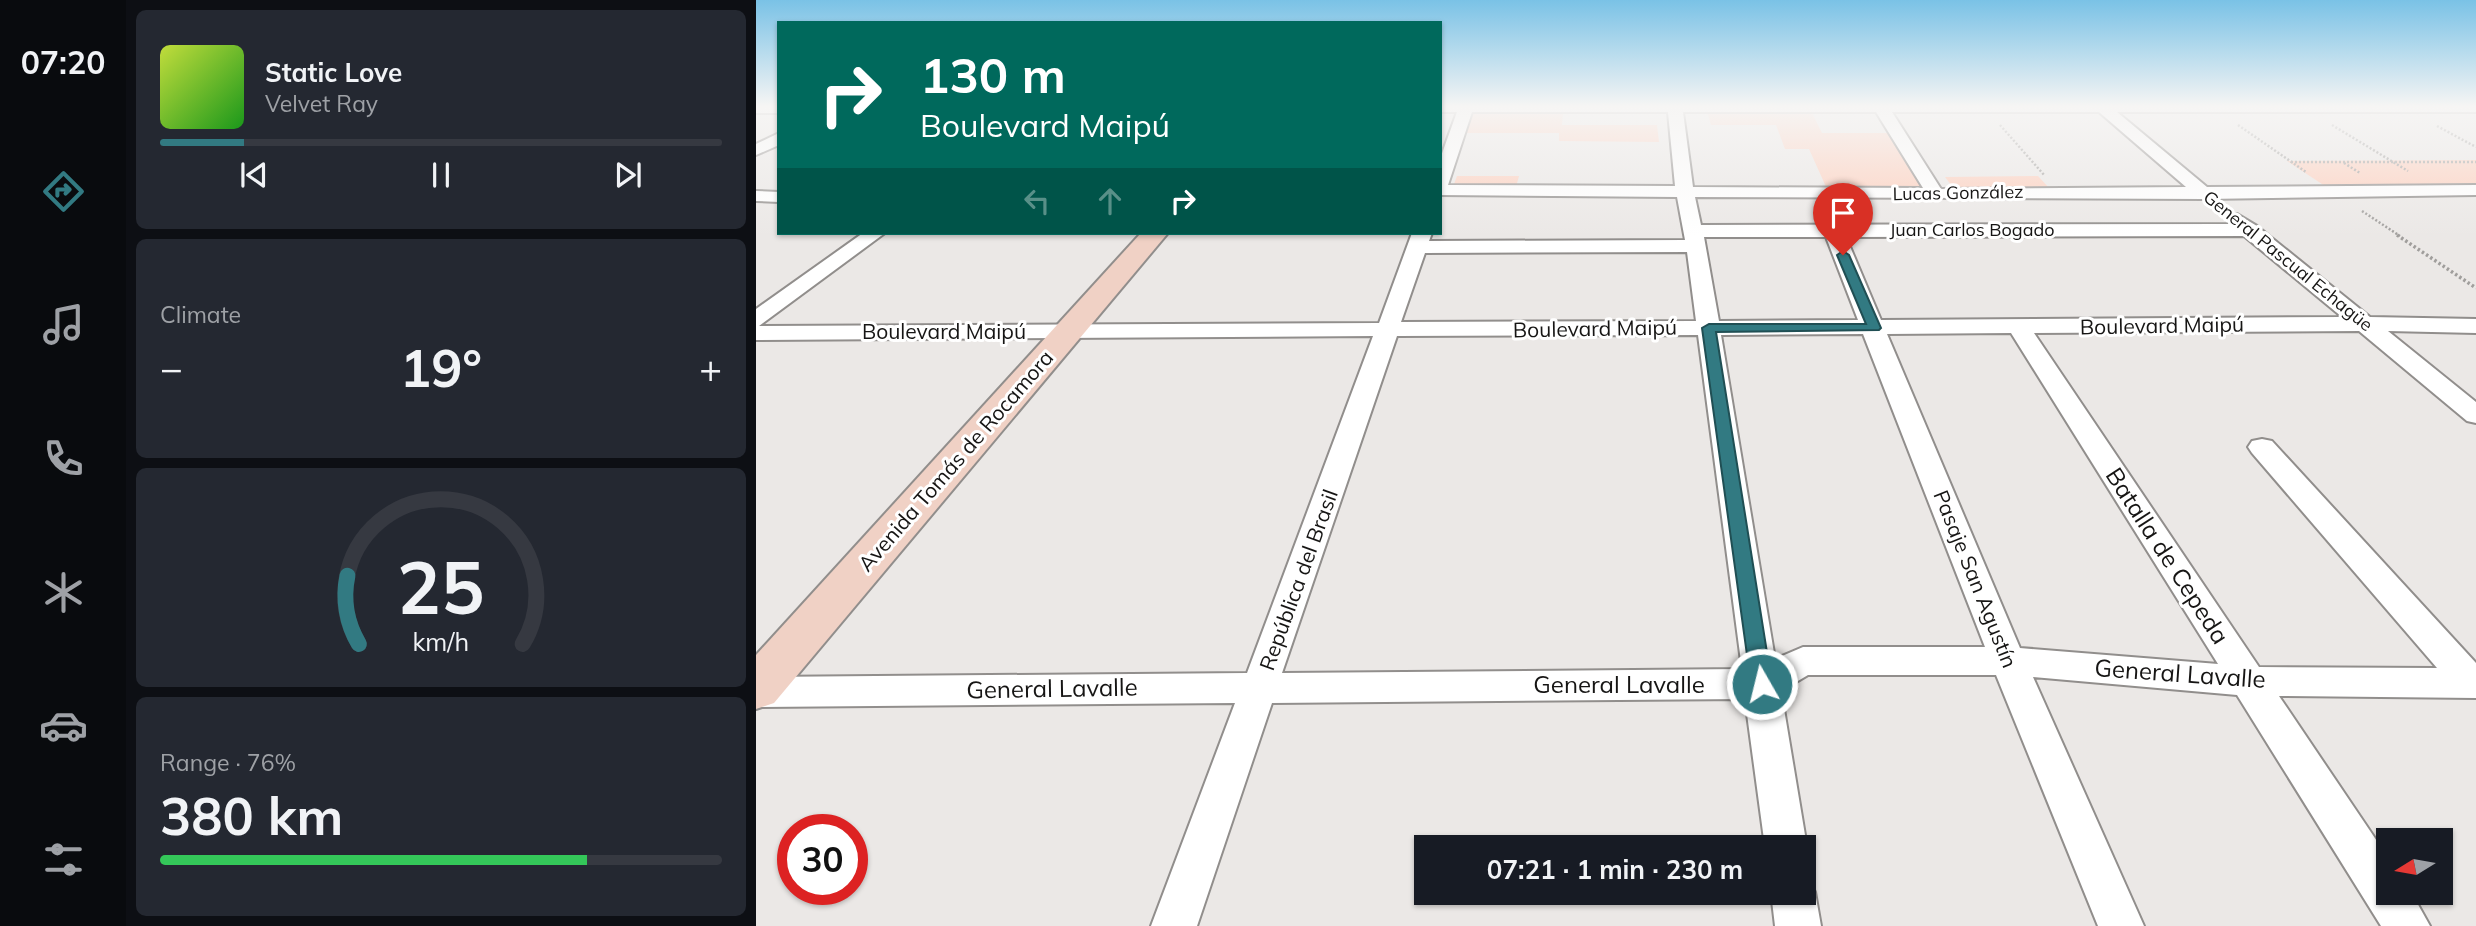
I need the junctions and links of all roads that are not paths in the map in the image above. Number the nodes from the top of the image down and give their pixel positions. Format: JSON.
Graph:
{"nodes":[{"id":1,"x":1452,"y":149,"type":"edge"},
{"id":2,"x":1680,"y":149,"type":"edge"},
{"id":3,"x":1906,"y":149,"type":"edge"},
{"id":4,"x":2151,"y":149,"type":"edge"},
{"id":5,"x":1442,"y":178,"type":"edge"},
{"id":6,"x":1442,"y":190,"type":"edge"},
{"id":7,"x":2200,"y":190,"type":"junction"},
{"id":8,"x":2476,"y":190,"type":"edge"},
{"id":9,"x":1685,"y":192,"type":"junction"},
{"id":10,"x":1935,"y":194,"type":"junction"},
{"id":11,"x":756,"y":197,"type":"edge"},
{"id":12,"x":777,"y":197,"type":"edge"},
{"id":13,"x":1833,"y":230,"type":"junction"},
{"id":14,"x":2250,"y":230,"type":"junction"},
{"id":15,"x":872,"y":235,"type":"edge"},
{"id":16,"x":1153,"y":235,"type":"edge"},
{"id":17,"x":1695,"y":238,"type":"junction"},
{"id":18,"x":1419,"y":240,"type":"edge"},
{"id":19,"x":756,"y":320,"type":"edge"},
{"id":20,"x":2366,"y":324,"type":"junction"},
{"id":21,"x":2476,"y":326,"type":"edge"},
{"id":22,"x":2019,"y":327,"type":"junction"},
{"id":23,"x":1709,"y":328,"type":"junction"},
{"id":24,"x":1874,"y":328,"type":"junction"},
{"id":25,"x":1388,"y":331,"type":"junction"},
{"id":26,"x":1069,"y":332,"type":"junction"},
{"id":27,"x":756,"y":333,"type":"edge"},
{"id":28,"x":2476,"y":415,"type":"edge"},
{"id":29,"x":2262,"y":447,"type":"dead end"},
{"id":30,"x":2008,"y":661,"type":"junction"},
{"id":31,"x":2248,"y":681,"type":"junction"},
{"id":32,"x":2474,"y":683,"type":"edge"},
{"id":33,"x":1762,"y":684,"type":"junction"},
{"id":34,"x":1260,"y":688,"type":"junction"},
{"id":35,"x":756,"y":690,"type":"edge"},
{"id":36,"x":1784,"y":835,"type":"edge"},
{"id":37,"x":1795,"y":905,"type":"edge"},
{"id":38,"x":1174,"y":926,"type":"edge"},
{"id":39,"x":1798,"y":926,"type":"edge"},
{"id":40,"x":2121,"y":926,"type":"edge"},
{"id":41,"x":2407,"y":926,"type":"edge"}],
"edges":[{"from":1,"to":5,"type":"street"},
{"from":2,"to":9,"type":"street"},
{"from":3,"to":10,"type":"street"},
{"from":4,"to":7,"type":"street","name":"General Pascual Echagüe"},
{"from":6,"to":9,"type":"street","name":"Lucas González"},
{"from":7,"to":8,"type":"street","name":"Lucas González"},
{"from":7,"to":10,"type":"street","name":"Lucas González"},
{"from":7,"to":14,"type":"street","name":"General Pascual Echagüe"},
{"from":9,"to":10,"type":"street","name":"Lucas González"},
{"from":9,"to":17,"type":"street"},
{"from":11,"to":12,"type":"street"},
{"from":13,"to":14,"type":"street","name":"Juan Carlos Bogado"},
{"from":13,"to":17,"type":"street","name":"Juan Carlos Bogado"},
{"from":13,"to":24,"type":"street","name":"Pasaje San Agustín"},
{"from":14,"to":20,"type":"street","name":"General Pascual Echagüe"},
{"from":15,"to":19,"type":"street"},
{"from":16,"to":26,"type":"street","name":"Avenida Tomás de Rocamora"},
{"from":17,"to":18,"type":"street","name":"Juan Carlos Bogado"},
{"from":17,"to":23,"type":"street"},
{"from":18,"to":25,"type":"street","name":"República del Brasil"},
{"from":20,"to":21,"type":"street","name":"Boulevard Maipú"},
{"from":20,"to":22,"type":"street","name":"Boulevard Maipú"},
{"from":20,"to":28,"type":"street","name":"General Pascual Echagüe"},
{"from":22,"to":24,"type":"street","name":"Boulevard Maipú"},
{"from":22,"to":31,"type":"street","name":"Batalla de Cepeda"},
{"from":23,"to":24,"type":"street","name":"Boulevard Maipú"},
{"from":23,"to":25,"type":"street","name":"Boulevard Maipú"},
{"from":23,"to":33,"type":"street"},
{"from":24,"to":30,"type":"street","name":"Pasaje San Agustín"},
{"from":25,"to":26,"type":"street","name":"Boulevard Maipú"},
{"from":25,"to":34,"type":"street","name":"República del Brasil"},
{"from":26,"to":27,"type":"street","name":"Boulevard Maipú"},
{"from":26,"to":35,"type":"street","name":"Avenida Tomás de Rocamora"},
{"from":29,"to":32,"type":"street"},
{"from":30,"to":31,"type":"street","name":"General Lavalle"},
{"from":30,"to":33,"type":"street","name":"General Lavalle"},
{"from":30,"to":40,"type":"street","name":"Pasaje San Agustín"},
{"from":31,"to":32,"type":"street","name":"General Lavalle"},
{"from":31,"to":41,"type":"street","name":"Batalla de Cepeda"},
{"from":33,"to":34,"type":"street","name":"General Lavalle"},
{"from":33,"to":36,"type":"street"},
{"from":34,"to":35,"type":"street","name":"General Lavalle"},
{"from":34,"to":38,"type":"street","name":"República del Brasil"},
{"from":37,"to":39,"type":"street"}]}
